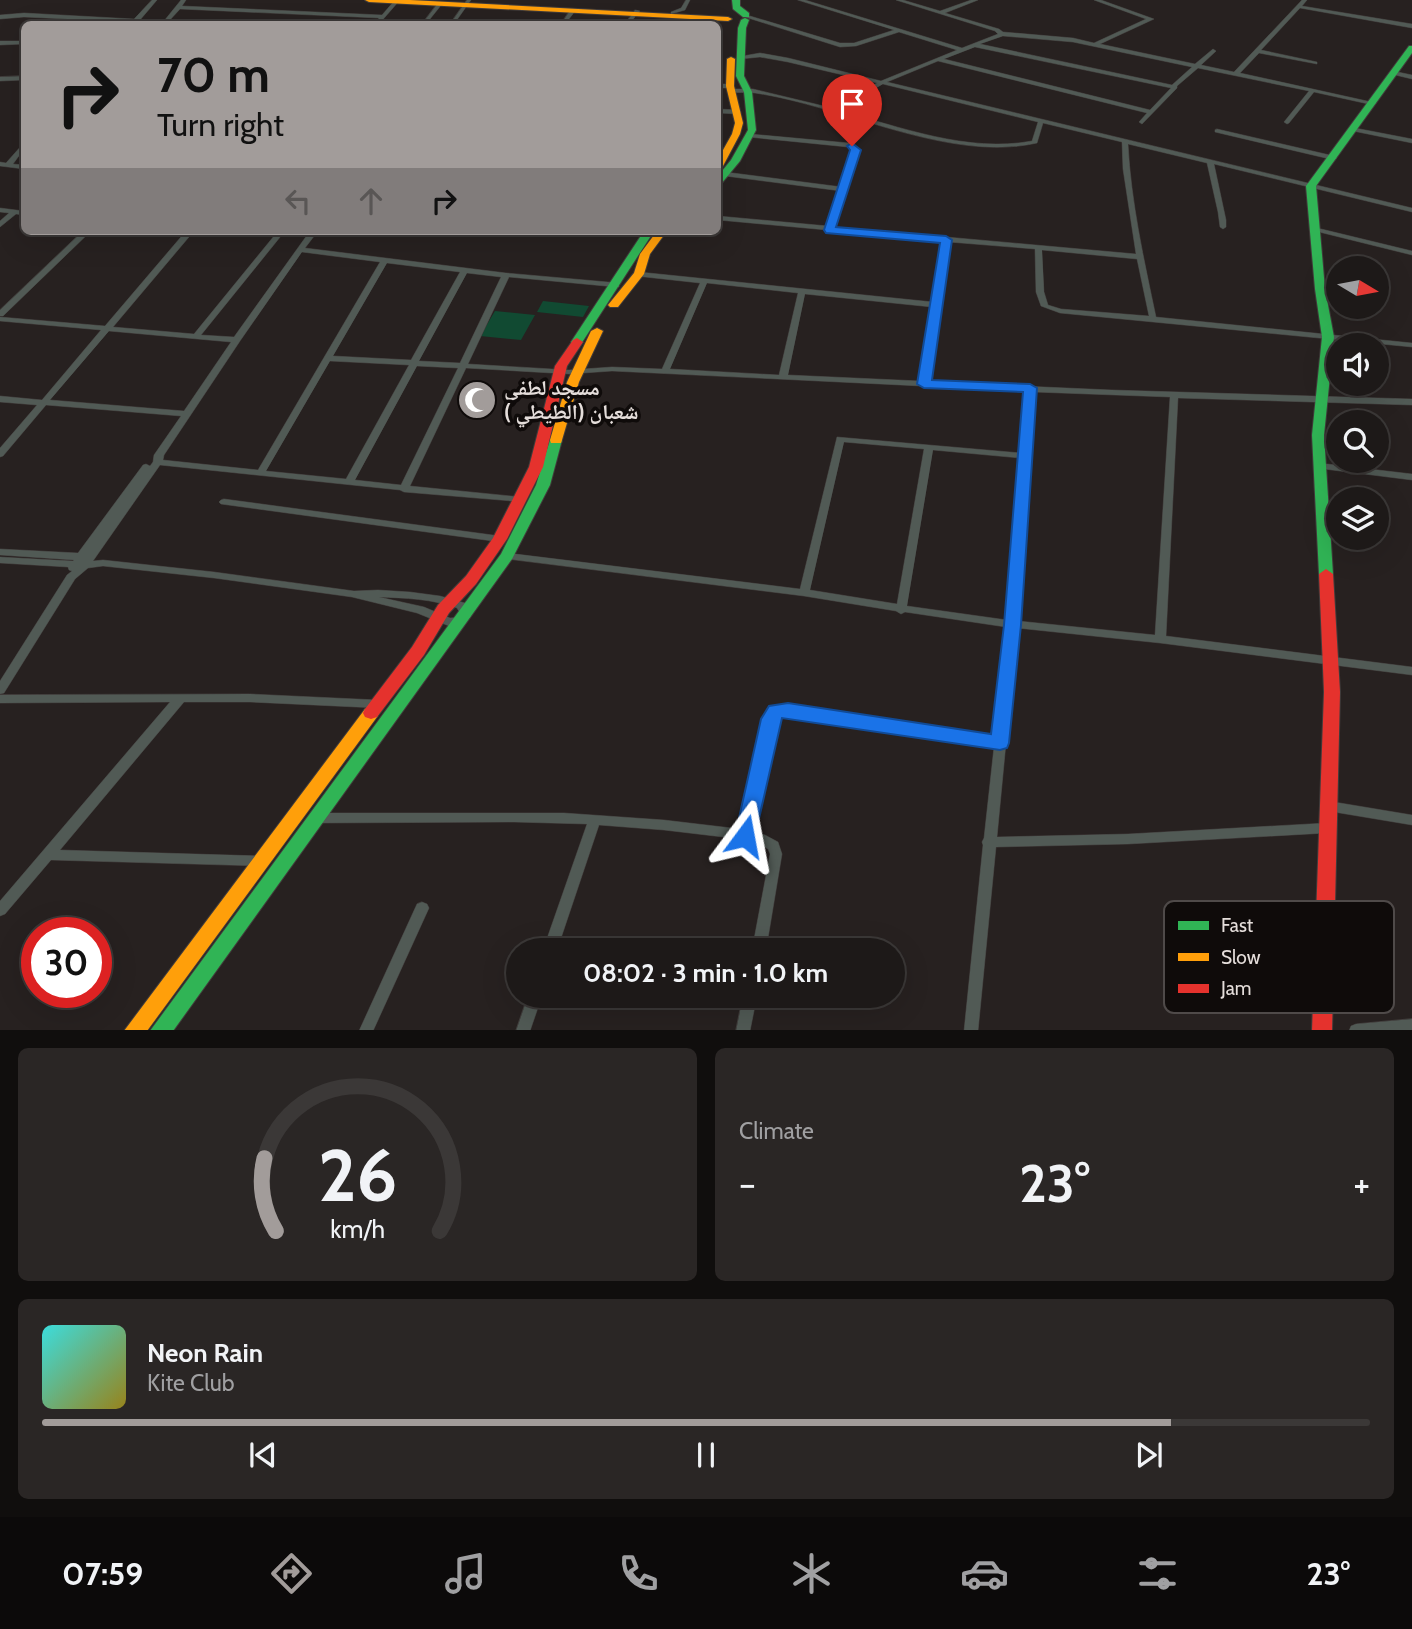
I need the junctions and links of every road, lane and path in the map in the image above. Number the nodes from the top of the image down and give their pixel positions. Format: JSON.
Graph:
{"nodes":[{"id":1,"x":155,"y":0,"type":"edge"},
{"id":2,"x":184,"y":0,"type":"edge"},
{"id":3,"x":369,"y":0,"type":"edge"},
{"id":4,"x":727,"y":0,"type":"edge"},
{"id":5,"x":736,"y":0,"type":"edge"},
{"id":6,"x":800,"y":0,"type":"edge"},
{"id":7,"x":898,"y":0,"type":"edge"},
{"id":8,"x":976,"y":0,"type":"edge"},
{"id":9,"x":1096,"y":0,"type":"edge"},
{"id":10,"x":1305,"y":0,"type":"edge"},
{"id":11,"x":397,"y":1,"type":"edge"},
{"id":12,"x":439,"y":2,"type":"edge"},
{"id":13,"x":470,"y":2,"type":"edge"},
{"id":14,"x":179,"y":7,"type":"junction"},
{"id":15,"x":1300,"y":7,"type":"junction"},
{"id":16,"x":573,"y":10,"type":"junction"},
{"id":17,"x":683,"y":11,"type":"edge"},
{"id":18,"x":940,"y":13,"type":"junction"},
{"id":19,"x":633,"y":16,"type":"edge"},
{"id":20,"x":0,"y":17,"type":"edge"},
{"id":21,"x":383,"y":17,"type":"junction"},
{"id":22,"x":738,"y":18,"type":"junction"},
{"id":23,"x":111,"y":20,"type":"joint"},
{"id":24,"x":119,"y":21,"type":"edge"},
{"id":25,"x":136,"y":21,"type":"edge"},
{"id":26,"x":167,"y":21,"type":"edge"},
{"id":27,"x":380,"y":21,"type":"edge"},
{"id":28,"x":426,"y":21,"type":"edge"},
{"id":29,"x":454,"y":21,"type":"edge"},
{"id":30,"x":461,"y":21,"type":"edge"},
{"id":31,"x":565,"y":21,"type":"edge"},
{"id":32,"x":1412,"y":26,"type":"edge"},
{"id":33,"x":898,"y":31,"type":"junction"},
{"id":34,"x":1002,"y":34,"type":"junction"},
{"id":35,"x":0,"y":43,"type":"edge"},
{"id":36,"x":21,"y":43,"type":"edge"},
{"id":37,"x":1093,"y":44,"type":"junction"},
{"id":38,"x":975,"y":45,"type":"junction"},
{"id":39,"x":1412,"y":48,"type":"edge"},
{"id":40,"x":961,"y":49,"type":"junction"},
{"id":41,"x":741,"y":50,"type":"junction"},
{"id":42,"x":1213,"y":51,"type":"dead end"},
{"id":43,"x":1257,"y":51,"type":"junction"},
{"id":44,"x":938,"y":59,"type":"junction"},
{"id":45,"x":788,"y":60,"type":"junction"},
{"id":46,"x":1315,"y":63,"type":"dead end"},
{"id":47,"x":1195,"y":66,"type":"junction"},
{"id":48,"x":1393,"y":73,"type":"junction"},
{"id":49,"x":1235,"y":75,"type":"junction"},
{"id":50,"x":1412,"y":77,"type":"edge"},
{"id":51,"x":21,"y":78,"type":"edge"},
{"id":52,"x":0,"y":79,"type":"edge"},
{"id":53,"x":883,"y":82,"type":"junction"},
{"id":54,"x":1175,"y":87,"type":"junction"},
{"id":55,"x":727,"y":89,"type":"edge"},
{"id":56,"x":1313,"y":90,"type":"junction"},
{"id":57,"x":747,"y":93,"type":"junction"},
{"id":58,"x":1373,"y":103,"type":"junction"},
{"id":59,"x":833,"y":110,"type":"junction"},
{"id":60,"x":721,"y":111,"type":"edge"},
{"id":61,"x":738,"y":112,"type":"junction"},
{"id":62,"x":1151,"y":112,"type":"junction"},
{"id":63,"x":1041,"y":120,"type":"junction"},
{"id":64,"x":1142,"y":122,"type":"dead end"},
{"id":65,"x":1287,"y":122,"type":"dead end"},
{"id":66,"x":1355,"y":130,"type":"junction"},
{"id":67,"x":1217,"y":131,"type":"dead end"},
{"id":68,"x":750,"y":136,"type":"junction"},
{"id":69,"x":1125,"y":140,"type":"junction"},
{"id":70,"x":1412,"y":141,"type":"edge"},
{"id":71,"x":21,"y":149,"type":"edge"},
{"id":72,"x":1334,"y":158,"type":"junction"},
{"id":73,"x":1210,"y":161,"type":"junction"},
{"id":74,"x":4,"y":165,"type":"edge"},
{"id":75,"x":721,"y":172,"type":"edge"},
{"id":76,"x":721,"y":173,"type":"edge"},
{"id":77,"x":721,"y":174,"type":"edge"},
{"id":78,"x":1311,"y":186,"type":"junction"},
{"id":79,"x":845,"y":189,"type":"junction"},
{"id":80,"x":0,"y":210,"type":"edge"},
{"id":81,"x":1412,"y":210,"type":"edge"},
{"id":82,"x":14,"y":212,"type":"junction"},
{"id":83,"x":21,"y":212,"type":"edge"},
{"id":84,"x":721,"y":218,"type":"edge"},
{"id":85,"x":0,"y":225,"type":"edge"},
{"id":86,"x":1223,"y":226,"type":"dead end"},
{"id":87,"x":1313,"y":229,"type":"junction"},
{"id":88,"x":830,"y":230,"type":"junction"},
{"id":89,"x":83,"y":235,"type":"edge"},
{"id":90,"x":187,"y":235,"type":"edge"},
{"id":91,"x":277,"y":235,"type":"edge"},
{"id":92,"x":311,"y":235,"type":"edge"},
{"id":93,"x":647,"y":235,"type":"edge"},
{"id":94,"x":659,"y":235,"type":"edge"},
{"id":95,"x":946,"y":240,"type":"junction"},
{"id":96,"x":1038,"y":247,"type":"junction"},
{"id":97,"x":300,"y":250,"type":"junction"},
{"id":98,"x":1412,"y":253,"type":"edge"},
{"id":99,"x":1140,"y":257,"type":"junction"},
{"id":100,"x":385,"y":260,"type":"junction"},
{"id":101,"x":465,"y":271,"type":"junction"},
{"id":102,"x":506,"y":275,"type":"junction"},
{"id":103,"x":630,"y":275,"type":"junction"},
{"id":104,"x":705,"y":280,"type":"junction"},
{"id":105,"x":802,"y":290,"type":"junction"},
{"id":106,"x":936,"y":305,"type":"junction"},
{"id":107,"x":0,"y":317,"type":"edge"},
{"id":108,"x":1153,"y":319,"type":"junction"},
{"id":109,"x":106,"y":328,"type":"junction"},
{"id":110,"x":1327,"y":333,"type":"edge"},
{"id":111,"x":196,"y":336,"type":"junction"},
{"id":112,"x":1326,"y":337,"type":"edge"},
{"id":113,"x":236,"y":340,"type":"junction"},
{"id":114,"x":1389,"y":343,"type":"edge"},
{"id":115,"x":1412,"y":345,"type":"edge"},
{"id":116,"x":327,"y":358,"type":"junction"},
{"id":117,"x":1326,"y":358,"type":"edge"},
{"id":118,"x":414,"y":363,"type":"junction"},
{"id":119,"x":462,"y":365,"type":"junction"},
{"id":120,"x":562,"y":366,"type":"junction"},
{"id":121,"x":581,"y":367,"type":"junction"},
{"id":122,"x":665,"y":371,"type":"junction"},
{"id":123,"x":783,"y":377,"type":"junction"},
{"id":124,"x":924,"y":384,"type":"junction"},
{"id":125,"x":1030,"y":388,"type":"junction"},
{"id":126,"x":1174,"y":396,"type":"junction"},
{"id":127,"x":0,"y":399,"type":"edge"},
{"id":128,"x":1322,"y":400,"type":"junction"},
{"id":129,"x":1412,"y":402,"type":"edge"},
{"id":130,"x":45,"y":404,"type":"junction"},
{"id":131,"x":186,"y":414,"type":"junction"},
{"id":132,"x":929,"y":447,"type":"junction"},
{"id":133,"x":0,"y":454,"type":"edge"},
{"id":134,"x":1024,"y":456,"type":"junction"},
{"id":135,"x":158,"y":459,"type":"junction"},
{"id":136,"x":1319,"y":466,"type":"junction"},
{"id":137,"x":261,"y":472,"type":"junction"},
{"id":138,"x":1412,"y":477,"type":"edge"},
{"id":139,"x":349,"y":482,"type":"junction"},
{"id":140,"x":404,"y":489,"type":"junction"},
{"id":141,"x":521,"y":500,"type":"junction"},
{"id":142,"x":224,"y":502,"type":"dead end"},
{"id":143,"x":500,"y":539,"type":"junction"},
{"id":144,"x":0,"y":552,"type":"edge"},
{"id":145,"x":507,"y":556,"type":"junction"},
{"id":146,"x":0,"y":560,"type":"edge"},
{"id":147,"x":82,"y":561,"type":"junction"},
{"id":148,"x":804,"y":593,"type":"junction"},
{"id":149,"x":352,"y":594,"type":"junction"},
{"id":150,"x":449,"y":602,"type":"junction"},
{"id":151,"x":901,"y":610,"type":"junction"},
{"id":152,"x":437,"y":617,"type":"junction"},
{"id":153,"x":465,"y":617,"type":"junction"},
{"id":154,"x":1012,"y":625,"type":"junction"},
{"id":155,"x":1160,"y":639,"type":"junction"},
{"id":156,"x":1332,"y":663,"type":"junction"},
{"id":157,"x":1412,"y":671,"type":"edge"},
{"id":158,"x":0,"y":690,"type":"edge"},
{"id":159,"x":0,"y":699,"type":"edge"},
{"id":160,"x":180,"y":699,"type":"junction"},
{"id":161,"x":379,"y":704,"type":"junction"},
{"id":162,"x":1000,"y":743,"type":"junction"},
{"id":163,"x":1328,"y":806,"type":"junction"},
{"id":164,"x":315,"y":818,"type":"junction"},
{"id":165,"x":594,"y":820,"type":"junction"},
{"id":166,"x":1412,"y":820,"type":"edge"},
{"id":167,"x":1327,"y":828,"type":"junction"},
{"id":168,"x":745,"y":836,"type":"junction"},
{"id":169,"x":988,"y":842,"type":"junction"},
{"id":170,"x":48,"y":855,"type":"junction"},
{"id":171,"x":261,"y":861,"type":"junction"},
{"id":172,"x":1325,"y":901,"type":"edge"},
{"id":173,"x":422,"y":908,"type":"dead end"},
{"id":174,"x":0,"y":910,"type":"edge"},
{"id":175,"x":554,"y":938,"type":"edge"},
{"id":176,"x":761,"y":938,"type":"edge"},
{"id":177,"x":531,"y":1008,"type":"edge"},
{"id":178,"x":748,"y":1008,"type":"edge"},
{"id":179,"x":1412,"y":1026,"type":"edge"},
{"id":180,"x":135,"y":1030,"type":"edge"},
{"id":181,"x":161,"y":1030,"type":"edge"},
{"id":182,"x":366,"y":1030,"type":"edge"},
{"id":183,"x":523,"y":1030,"type":"edge"},
{"id":184,"x":743,"y":1030,"type":"edge"},
{"id":185,"x":971,"y":1030,"type":"edge"},
{"id":186,"x":1367,"y":1030,"type":"edge"}],
"edges":[{"from":1,"to":25,"type":"street"},
{"from":2,"to":14,"type":"street"},
{"from":3,"to":11,"type":"street"},
{"from":4,"to":22,"type":"street"},
{"from":5,"to":22,"type":"street"},
{"from":6,"to":33,"type":"street"},
{"from":7,"to":18,"type":"street"},
{"from":8,"to":18,"type":"street"},
{"from":9,"to":37,"type":"street"},
{"from":10,"to":15,"type":"street"},
{"from":11,"to":12,"type":"street"},
{"from":11,"to":21,"type":"street"},
{"from":12,"to":13,"type":"street"},
{"from":12,"to":28,"type":"street"},
{"from":13,"to":16,"type":"street"},
{"from":13,"to":19,"type":"street"},
{"from":13,"to":29,"type":"street"},
{"from":13,"to":30,"type":"street"},
{"from":14,"to":21,"type":"street"},
{"from":14,"to":26,"type":"street"},
{"from":15,"to":32,"type":"street"},
{"from":15,"to":43,"type":"street"},
{"from":16,"to":19,"type":"street"},
{"from":16,"to":31,"type":"street"},
{"from":17,"to":19,"type":"street"},
{"from":17,"to":22,"type":"street"},
{"from":18,"to":34,"type":"street"},
{"from":20,"to":23,"type":"street"},
{"from":21,"to":27,"type":"street"},
{"from":22,"to":33,"type":"street"},
{"from":22,"to":41,"type":"street"},
{"from":22,"to":55,"type":"street"},
{"from":23,"to":24,"type":"street"},
{"from":33,"to":40,"type":"street"},
{"from":34,"to":37,"type":"street"},
{"from":34,"to":38,"type":"street"},
{"from":35,"to":36,"type":"street"},
{"from":37,"to":47,"type":"street"},
{"from":38,"to":40,"type":"street"},
{"from":38,"to":54,"type":"street"},
{"from":39,"to":48,"type":"street"},
{"from":40,"to":44,"type":"street"},
{"from":41,"to":45,"type":"street"},
{"from":41,"to":45,"type":"street"},
{"from":41,"to":57,"type":"street"},
{"from":42,"to":47,"type":"street"},
{"from":43,"to":46,"type":"street"},
{"from":43,"to":49,"type":"street"},
{"from":44,"to":53,"type":"street"},
{"from":44,"to":62,"type":"street"},
{"from":45,"to":53,"type":"street"},
{"from":47,"to":49,"type":"street"},
{"from":47,"to":54,"type":"street"},
{"from":48,"to":50,"type":"street"},
{"from":48,"to":58,"type":"street"},
{"from":49,"to":56,"type":"street"},
{"from":51,"to":52,"type":"street"},
{"from":53,"to":59,"type":"street"},
{"from":53,"to":63,"type":"street"},
{"from":54,"to":62,"type":"street"},
{"from":55,"to":57,"type":"street"},
{"from":55,"to":61,"type":"street"},
{"from":56,"to":58,"type":"street"},
{"from":56,"to":65,"type":"street"},
{"from":57,"to":59,"type":"street"},
{"from":57,"to":68,"type":"street"},
{"from":58,"to":66,"type":"street"},
{"from":59,"to":63,"type":"street"},
{"from":60,"to":61,"type":"street"},
{"from":61,"to":75,"type":"street"},
{"from":62,"to":64,"type":"street"},
{"from":63,"to":69,"type":"street"},
{"from":66,"to":70,"type":"street"},
{"from":66,"to":72,"type":"street"},
{"from":67,"to":72,"type":"street"},
{"from":68,"to":76,"type":"street"},
{"from":68,"to":79,"type":"street"},
{"from":69,"to":73,"type":"street"},
{"from":69,"to":99,"type":"street"},
{"from":71,"to":74,"type":"street"},
{"from":72,"to":78,"type":"street"},
{"from":73,"to":78,"type":"street"},
{"from":73,"to":86,"type":"street"},
{"from":77,"to":79,"type":"street"},
{"from":78,"to":81,"type":"street"},
{"from":78,"to":87,"type":"street"},
{"from":79,"to":88,"type":"street"},
{"from":80,"to":82,"type":"street"},
{"from":82,"to":83,"type":"street"},
{"from":82,"to":85,"type":"street"},
{"from":84,"to":88,"type":"street"},
{"from":87,"to":98,"type":"street"},
{"from":87,"to":110,"type":"street"},
{"from":88,"to":95,"type":"street"},
{"from":89,"to":107,"type":"street"},
{"from":90,"to":109,"type":"street"},
{"from":91,"to":111,"type":"street"},
{"from":92,"to":97,"type":"street"},
{"from":93,"to":103,"type":"street"},
{"from":94,"to":103,"type":"street"},
{"from":95,"to":96,"type":"street"},
{"from":95,"to":106,"type":"street"},
{"from":96,"to":99,"type":"street"},
{"from":96,"to":108,"type":"street"},
{"from":97,"to":100,"type":"street"},
{"from":97,"to":113,"type":"street"},
{"from":99,"to":108,"type":"street"},
{"from":100,"to":101,"type":"street"},
{"from":100,"to":116,"type":"street"},
{"from":101,"to":102,"type":"street"},
{"from":101,"to":118,"type":"street"},
{"from":102,"to":103,"type":"street"},
{"from":102,"to":119,"type":"street"},
{"from":103,"to":104,"type":"street"},
{"from":103,"to":120,"type":"street"},
{"from":103,"to":121,"type":"street"},
{"from":104,"to":105,"type":"street"},
{"from":104,"to":122,"type":"street"},
{"from":105,"to":106,"type":"street"},
{"from":105,"to":123,"type":"street"},
{"from":106,"to":124,"type":"street"},
{"from":107,"to":109,"type":"street"},
{"from":108,"to":112,"type":"street"},
{"from":109,"to":111,"type":"street"},
{"from":109,"to":130,"type":"street"},
{"from":111,"to":113,"type":"street"},
{"from":113,"to":131,"type":"street"},
{"from":114,"to":115,"type":"street"},
{"from":116,"to":118,"type":"street"},
{"from":116,"to":137,"type":"street"},
{"from":117,"to":128,"type":"street"},
{"from":118,"to":119,"type":"street"},
{"from":118,"to":139,"type":"street"},
{"from":119,"to":120,"type":"street"},
{"from":119,"to":140,"type":"street"},
{"from":120,"to":121,"type":"street"},
{"from":120,"to":141,"type":"street"},
{"from":121,"to":122,"type":"street"},
{"from":121,"to":145,"type":"street"},
{"from":122,"to":123,"type":"street"},
{"from":123,"to":124,"type":"street"},
{"from":124,"to":125,"type":"street"},
{"from":125,"to":126,"type":"street"},
{"from":125,"to":134,"type":"street"},
{"from":126,"to":128,"type":"street"},
{"from":126,"to":155,"type":"street"},
{"from":127,"to":130,"type":"street"},
{"from":128,"to":129,"type":"street"},
{"from":128,"to":136,"type":"street"},
{"from":130,"to":131,"type":"street"},
{"from":130,"to":133,"type":"street"},
{"from":131,"to":135,"type":"street"},
{"from":132,"to":134,"type":"street"},
{"from":132,"to":148,"type":"street"},
{"from":132,"to":151,"type":"street"},
{"from":134,"to":154,"type":"street"},
{"from":135,"to":137,"type":"street"},
{"from":135,"to":147,"type":"street"},
{"from":136,"to":138,"type":"street"},
{"from":136,"to":156,"type":"street"},
{"from":137,"to":139,"type":"street"},
{"from":139,"to":140,"type":"street"},
{"from":140,"to":141,"type":"street"},
{"from":141,"to":143,"type":"street"},
{"from":142,"to":143,"type":"street"},
{"from":143,"to":150,"type":"street"},
{"from":144,"to":147,"type":"street"},
{"from":145,"to":148,"type":"street"},
{"from":145,"to":153,"type":"street"},
{"from":146,"to":147,"type":"street"},
{"from":147,"to":149,"type":"street"},
{"from":147,"to":158,"type":"street"},
{"from":148,"to":151,"type":"street"},
{"from":149,"to":150,"type":"street"},
{"from":149,"to":152,"type":"street"},
{"from":150,"to":152,"type":"street"},
{"from":150,"to":153,"type":"street"},
{"from":151,"to":154,"type":"street"},
{"from":152,"to":153,"type":"street"},
{"from":152,"to":161,"type":"street"},
{"from":153,"to":164,"type":"street"},
{"from":154,"to":155,"type":"street"},
{"from":154,"to":162,"type":"street"},
{"from":155,"to":156,"type":"street"},
{"from":156,"to":157,"type":"street"},
{"from":156,"to":163,"type":"street"},
{"from":159,"to":160,"type":"street"},
{"from":160,"to":161,"type":"street"},
{"from":160,"to":170,"type":"street"},
{"from":161,"to":171,"type":"street"},
{"from":162,"to":168,"type":"street"},
{"from":162,"to":169,"type":"street"},
{"from":163,"to":166,"type":"street"},
{"from":163,"to":167,"type":"street"},
{"from":164,"to":165,"type":"street"},
{"from":164,"to":181,"type":"street"},
{"from":165,"to":168,"type":"street"},
{"from":165,"to":175,"type":"street"},
{"from":167,"to":169,"type":"street"},
{"from":167,"to":172,"type":"street"},
{"from":168,"to":176,"type":"street"},
{"from":169,"to":185,"type":"street"},
{"from":170,"to":171,"type":"street"},
{"from":170,"to":174,"type":"street"},
{"from":171,"to":180,"type":"street"},
{"from":173,"to":182,"type":"street"},
{"from":177,"to":183,"type":"street"},
{"from":178,"to":184,"type":"street"},
{"from":179,"to":186,"type":"street"}]}
